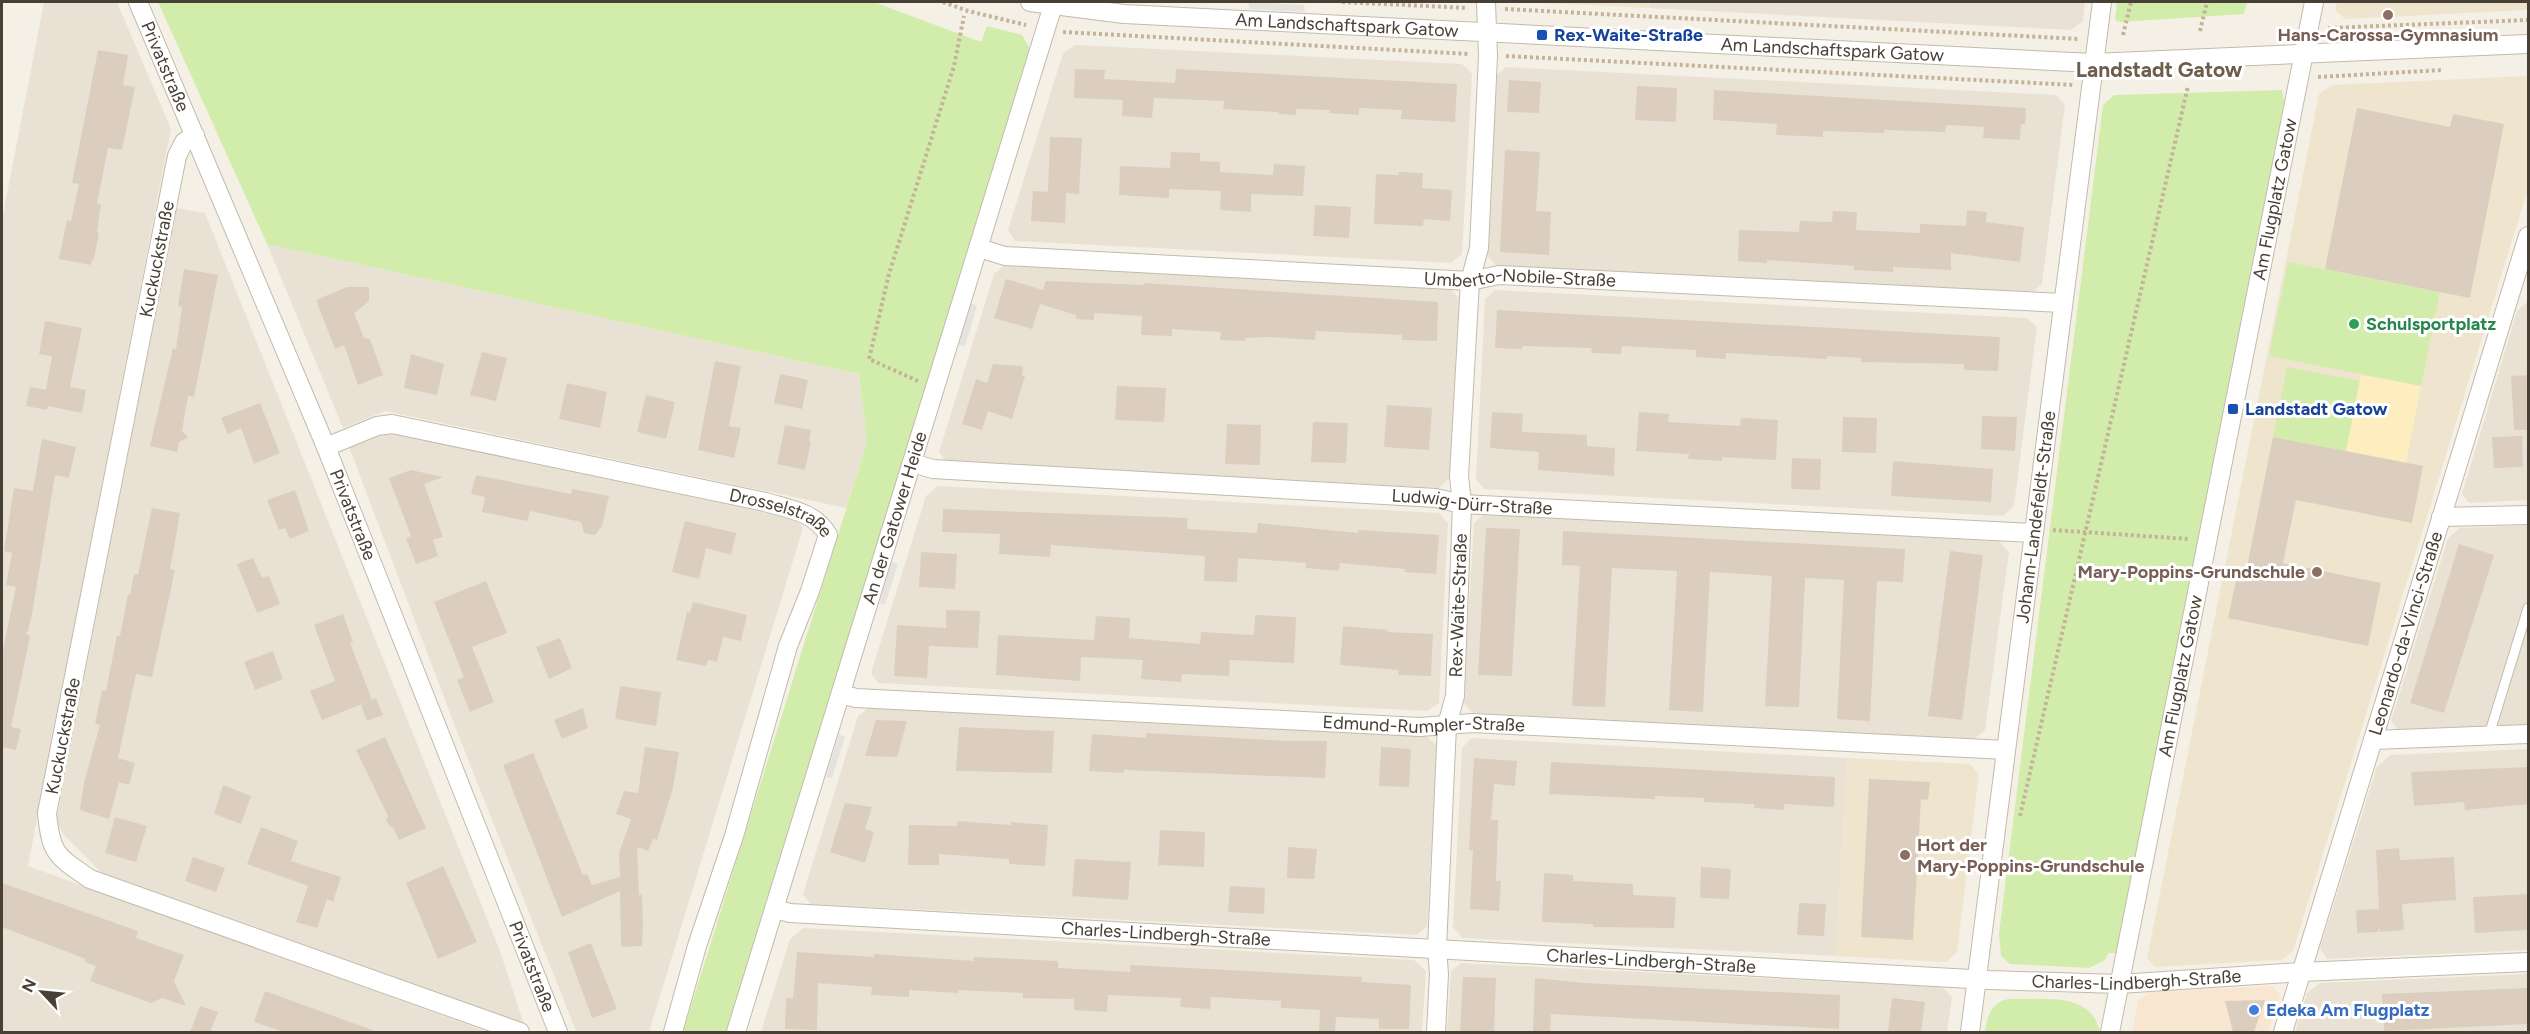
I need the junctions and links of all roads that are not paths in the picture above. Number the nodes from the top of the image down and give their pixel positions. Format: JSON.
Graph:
{"nodes":[{"id":1,"x":138,"y":2,"type":"edge"},
{"id":2,"x":1030,"y":2,"type":"edge"},
{"id":3,"x":2102,"y":2,"type":"edge"},
{"id":4,"x":2314,"y":2,"type":"edge"},
{"id":5,"x":1053,"y":4,"type":"edge"},
{"id":6,"x":1486,"y":5,"type":"edge"},
{"id":7,"x":1487,"y":32,"type":"junction"},
{"id":8,"x":2529,"y":44,"type":"edge"},
{"id":9,"x":2304,"y":54,"type":"junction"},
{"id":10,"x":2093,"y":63,"type":"junction"},
{"id":11,"x":195,"y":135,"type":"junction"},
{"id":12,"x":2529,"y":236,"type":"edge"},
{"id":13,"x":979,"y":248,"type":"junction"},
{"id":14,"x":1470,"y":281,"type":"junction"},
{"id":15,"x":2521,"y":285,"type":"edge"},
{"id":16,"x":2062,"y":303,"type":"junction"},
{"id":17,"x":326,"y":447,"type":"junction"},
{"id":18,"x":912,"y":463,"type":"junction"},
{"id":19,"x":1462,"y":504,"type":"junction"},
{"id":20,"x":2529,"y":515,"type":"edge"},
{"id":21,"x":2442,"y":517,"type":"junction"},
{"id":22,"x":2034,"y":531,"type":"junction"},
{"id":23,"x":2529,"y":608,"type":"edge"},
{"id":24,"x":2527,"y":621,"type":"edge"},
{"id":25,"x":841,"y":694,"type":"junction"},
{"id":26,"x":1447,"y":725,"type":"junction"},
{"id":27,"x":2529,"y":734,"type":"edge"},
{"id":28,"x":2489,"y":735,"type":"junction"},
{"id":29,"x":2373,"y":740,"type":"junction"},
{"id":30,"x":2006,"y":750,"type":"junction"},
{"id":31,"x":774,"y":909,"type":"junction"},
{"id":32,"x":1437,"y":948,"type":"junction"},
{"id":33,"x":2529,"y":962,"type":"edge"},
{"id":34,"x":2301,"y":972,"type":"junction"},
{"id":35,"x":1976,"y":980,"type":"junction"},
{"id":36,"x":2120,"y":984,"type":"junction"},
{"id":37,"x":520,"y":1032,"type":"edge"},
{"id":38,"x":558,"y":1032,"type":"edge"},
{"id":39,"x":673,"y":1032,"type":"edge"},
{"id":40,"x":736,"y":1032,"type":"edge"},
{"id":41,"x":1436,"y":1032,"type":"edge"},
{"id":42,"x":1970,"y":1032,"type":"edge"},
{"id":43,"x":2110,"y":1032,"type":"edge"},
{"id":44,"x":2283,"y":1032,"type":"edge"}],
"edges":[{"from":1,"to":11,"type":"street","name":"Privatstraße"},
{"from":2,"to":5,"type":"street","name":"Am Landschaftspark Gatow"},
{"from":3,"to":10,"type":"street","name":"Johann-Landefeldt-Straße"},
{"from":4,"to":9,"type":"street","name":"Am Flugplatz Gatow"},
{"from":5,"to":7,"type":"street","name":"Am Landschaftspark Gatow"},
{"from":5,"to":13,"type":"street","name":"An der Gatower Heide"},
{"from":6,"to":7,"type":"street","name":"Rex-Waite-Straße"},
{"from":7,"to":10,"type":"street","name":"Am Landschaftspark Gatow"},
{"from":7,"to":14,"type":"street","name":"Rex-Waite-Straße"},
{"from":8,"to":9,"type":"street","name":"Am Landschaftspark Gatow"},
{"from":9,"to":10,"type":"street","name":"Am Landschaftspark Gatow"},
{"from":9,"to":36,"type":"street","name":"Am Flugplatz Gatow"},
{"from":10,"to":16,"type":"street","name":"Johann-Landefeldt-Straße"},
{"from":11,"to":17,"type":"street","name":"Privatstraße"},
{"from":11,"to":37,"type":"street","name":"Kuckuckstraße"},
{"from":12,"to":15,"type":"street","name":"Leonardo-da-Vinci-Straße"},
{"from":13,"to":14,"type":"street","name":"Umberto-Nobile-Straße"},
{"from":13,"to":18,"type":"street","name":"An der Gatower Heide"},
{"from":14,"to":16,"type":"street","name":"Umberto-Nobile-Straße"},
{"from":14,"to":19,"type":"street","name":"Rex-Waite-Straße"},
{"from":15,"to":21,"type":"street","name":"Leonardo-da-Vinci-Straße"},
{"from":16,"to":22,"type":"street","name":"Johann-Landefeldt-Straße"},
{"from":17,"to":38,"type":"street","name":"Privatstraße"},
{"from":17,"to":39,"type":"street","name":"Drosselstraße"},
{"from":18,"to":19,"type":"street","name":"Ludwig-Dürr-Straße"},
{"from":18,"to":25,"type":"street","name":"An der Gatower Heide"},
{"from":19,"to":22,"type":"street","name":"Ludwig-Dürr-Straße"},
{"from":19,"to":26,"type":"street","name":"Rex-Waite-Straße"},
{"from":20,"to":21,"type":"street"},
{"from":21,"to":29,"type":"street","name":"Leonardo-da-Vinci-Straße"},
{"from":22,"to":30,"type":"street","name":"Johann-Landefeldt-Straße"},
{"from":23,"to":24,"type":"lane"},
{"from":24,"to":28,"type":"lane"},
{"from":25,"to":26,"type":"street","name":"Edmund-Rumpler-Straße"},
{"from":25,"to":31,"type":"street","name":"An der Gatower Heide"},
{"from":26,"to":30,"type":"street","name":"Edmund-Rumpler-Straße"},
{"from":26,"to":32,"type":"street","name":"Rex-Waite-Straße"},
{"from":27,"to":28,"type":"street"},
{"from":28,"to":29,"type":"street"},
{"from":29,"to":34,"type":"street","name":"Leonardo-da-Vinci-Straße"},
{"from":30,"to":35,"type":"street","name":"Johann-Landefeldt-Straße"},
{"from":31,"to":32,"type":"street","name":"Charles-Lindbergh-Straße"},
{"from":31,"to":40,"type":"street","name":"An der Gatower Heide"},
{"from":32,"to":35,"type":"street","name":"Charles-Lindbergh-Straße"},
{"from":32,"to":41,"type":"street","name":"Rex-Waite-Straße"},
{"from":33,"to":34,"type":"street","name":"Charles-Lindbergh-Straße"},
{"from":34,"to":36,"type":"street","name":"Charles-Lindbergh-Straße"},
{"from":34,"to":44,"type":"street","name":"Leonardo-da-Vinci-Straße"},
{"from":35,"to":36,"type":"street","name":"Charles-Lindbergh-Straße"},
{"from":35,"to":42,"type":"street","name":"Johann-Landefeldt-Straße"},
{"from":36,"to":43,"type":"street","name":"Am Flugplatz Gatow"}]}
